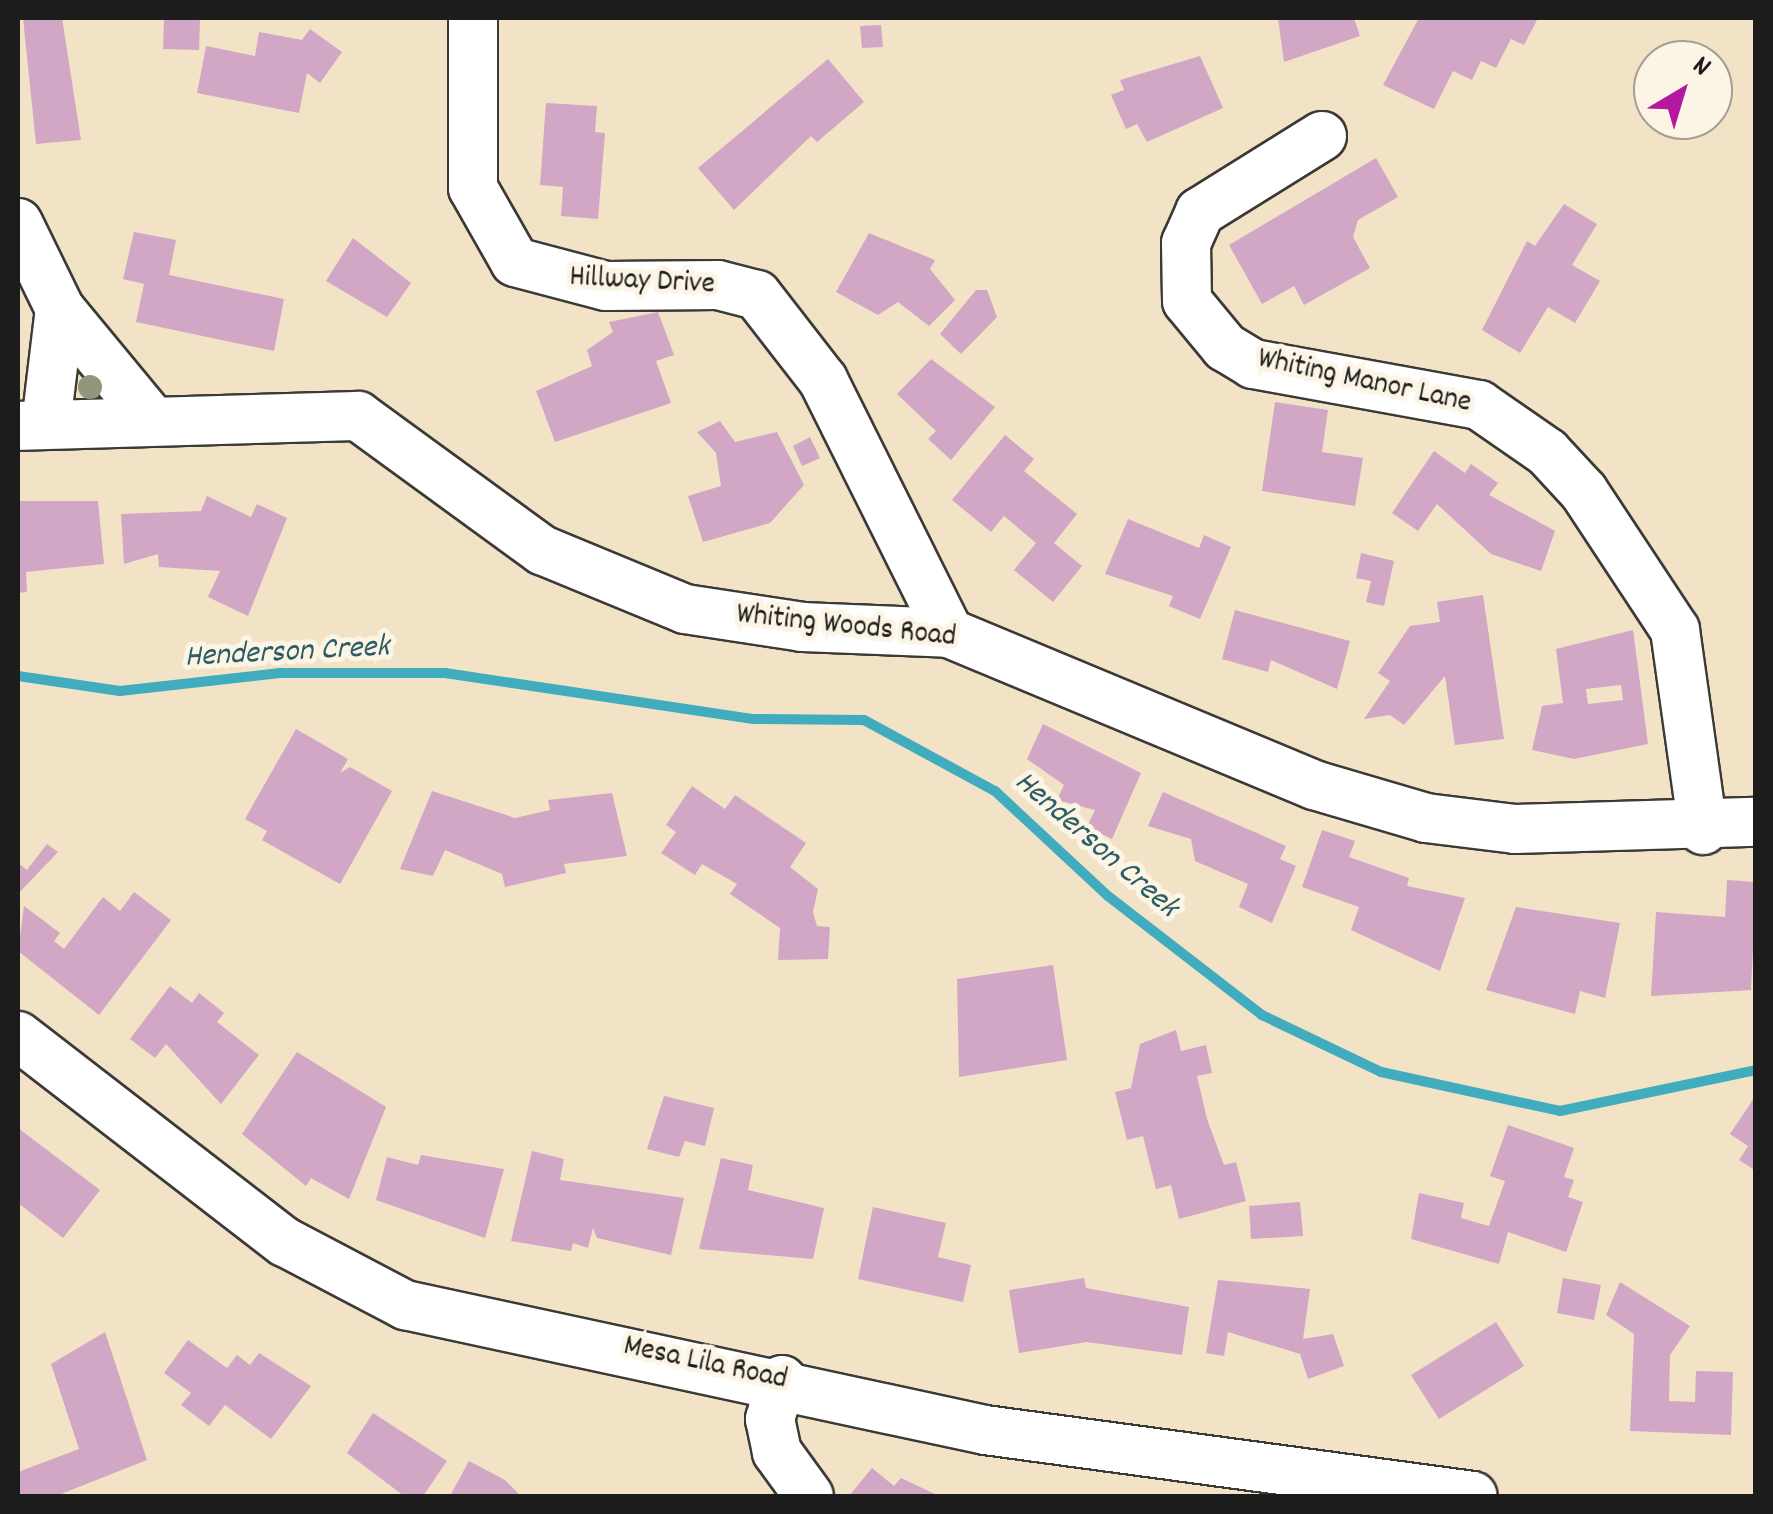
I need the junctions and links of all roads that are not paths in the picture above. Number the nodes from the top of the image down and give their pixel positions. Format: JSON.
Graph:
{"nodes":[{"id":1,"x":472,"y":18,"type":"edge"},
{"id":2,"x":1322,"y":136,"type":"dead end"},
{"id":3,"x":18,"y":224,"type":"edge"},
{"id":4,"x":60,"y":309,"type":"junction"},
{"id":5,"x":151,"y":420,"type":"junction"},
{"id":6,"x":32,"y":425,"type":"edge"},
{"id":7,"x":950,"y":633,"type":"junction"},
{"id":8,"x":1756,"y":822,"type":"edge"},
{"id":9,"x":1702,"y":830,"type":"junction"},
{"id":10,"x":19,"y":1041,"type":"edge"},
{"id":11,"x":782,"y":1380,"type":"junction"},
{"id":12,"x":809,"y":1496,"type":"edge"},
{"id":13,"x":1472,"y":1496,"type":"edge"}],
"edges":[{"from":1,"to":7,"type":"street","name":"Hillway Drive"},
{"from":2,"to":9,"type":"street","name":"Whiting Manor Lane"},
{"from":3,"to":4,"type":"street"},
{"from":4,"to":5,"type":"street"},
{"from":4,"to":6,"type":"street"},
{"from":5,"to":6,"type":"street","name":"Whiting Woods Road"},
{"from":5,"to":7,"type":"street","name":"Whiting Woods Road"},
{"from":7,"to":9,"type":"street","name":"Whiting Woods Road"},
{"from":8,"to":9,"type":"street","name":"Whiting Woods Road"},
{"from":10,"to":11,"type":"street","name":"Mesa Lila Road"},
{"from":11,"to":12,"type":"street"},
{"from":11,"to":13,"type":"street","name":"Mesa Lila Road"}]}
